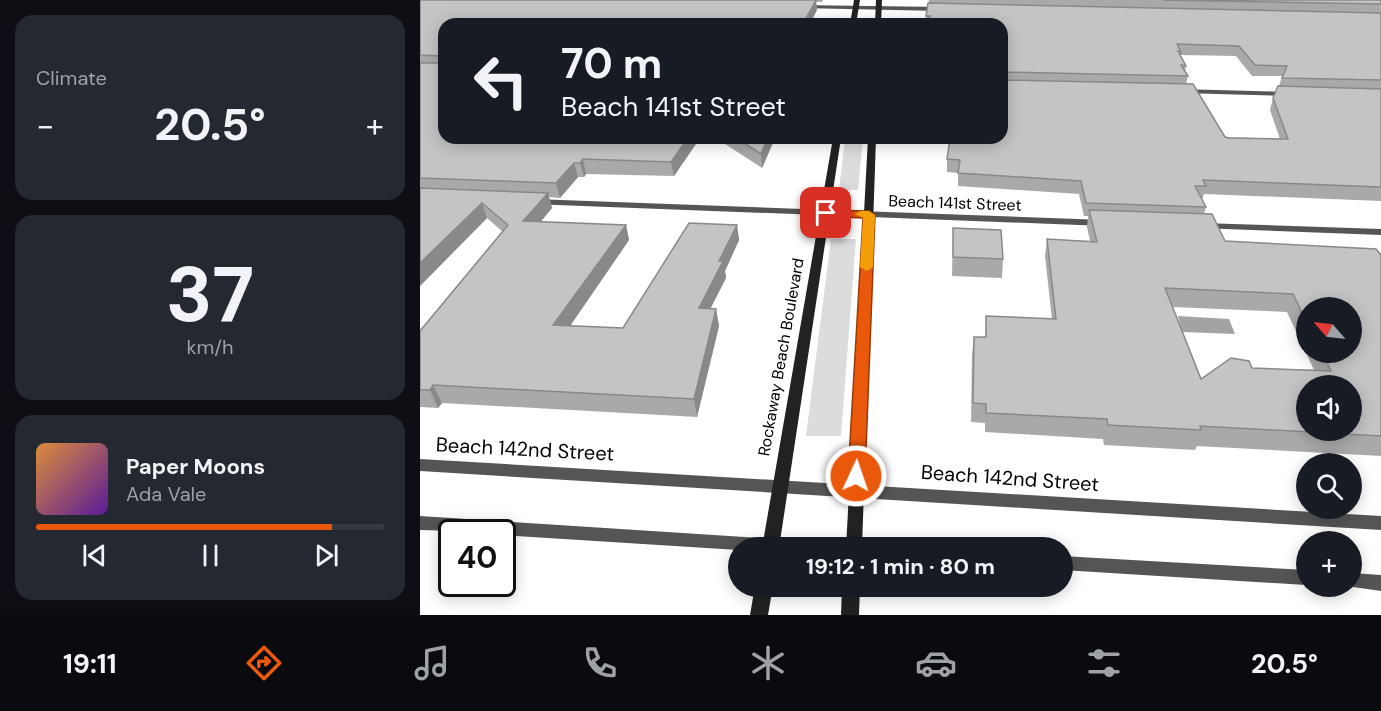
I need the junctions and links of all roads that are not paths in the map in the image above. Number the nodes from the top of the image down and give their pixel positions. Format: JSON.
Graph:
{"nodes":[{"id":1,"x":856,"y":4,"type":"edge"},
{"id":2,"x":879,"y":4,"type":"edge"},
{"id":3,"x":795,"y":6,"type":"edge"},
{"id":4,"x":947,"y":9,"type":"edge"},
{"id":5,"x":1168,"y":91,"type":"edge"},
{"id":6,"x":1298,"y":94,"type":"edge"},
{"id":7,"x":836,"y":144,"type":"edge"},
{"id":8,"x":872,"y":144,"type":"edge"},
{"id":9,"x":526,"y":202,"type":"edge"},
{"id":10,"x":826,"y":213,"type":"junction"},
{"id":11,"x":869,"y":215,"type":"junction"},
{"id":12,"x":1119,"y":223,"type":"edge"},
{"id":13,"x":1190,"y":226,"type":"edge"},
{"id":14,"x":1381,"y":232,"type":"edge"},
{"id":15,"x":420,"y":465,"type":"edge"},
{"id":16,"x":779,"y":487,"type":"junction"},
{"id":17,"x":856,"y":492,"type":"junction"},
{"id":18,"x":420,"y":523,"type":"edge"},
{"id":19,"x":1381,"y":524,"type":"edge"},
{"id":20,"x":771,"y":537,"type":"edge"},
{"id":21,"x":854,"y":537,"type":"edge"},
{"id":22,"x":728,"y":543,"type":"edge"},
{"id":23,"x":1073,"y":564,"type":"edge"},
{"id":24,"x":1296,"y":577,"type":"edge"},
{"id":25,"x":1362,"y":582,"type":"edge"},
{"id":26,"x":1381,"y":583,"type":"edge"},
{"id":27,"x":762,"y":597,"type":"edge"},
{"id":28,"x":851,"y":597,"type":"edge"},
{"id":29,"x":759,"y":615,"type":"edge"},
{"id":30,"x":850,"y":615,"type":"edge"}],
"edges":[{"from":1,"to":2,"type":"street"},
{"from":1,"to":3,"type":"street"},
{"from":2,"to":4,"type":"street"},
{"from":5,"to":6,"type":"street"},
{"from":7,"to":10,"type":"street","name":"Rockaway Beach Boulevard"},
{"from":8,"to":11,"type":"street"},
{"from":9,"to":10,"type":"street","name":"Beach 141st Street"},
{"from":10,"to":11,"type":"street","name":"Beach 141st Street"},
{"from":10,"to":16,"type":"street","name":"Rockaway Beach Boulevard"},
{"from":11,"to":12,"type":"street","name":"Beach 141st Street"},
{"from":11,"to":17,"type":"street"},
{"from":13,"to":14,"type":"street"},
{"from":15,"to":16,"type":"street","name":"Beach 142nd Street"},
{"from":16,"to":17,"type":"street","name":"Beach 142nd Street"},
{"from":16,"to":20,"type":"street","name":"Rockaway Beach Boulevard"},
{"from":17,"to":19,"type":"street","name":"Beach 142nd Street"},
{"from":17,"to":21,"type":"street"},
{"from":18,"to":22,"type":"street"},
{"from":23,"to":24,"type":"street"},
{"from":25,"to":26,"type":"street"},
{"from":27,"to":29,"type":"street"},
{"from":28,"to":30,"type":"street"}]}
